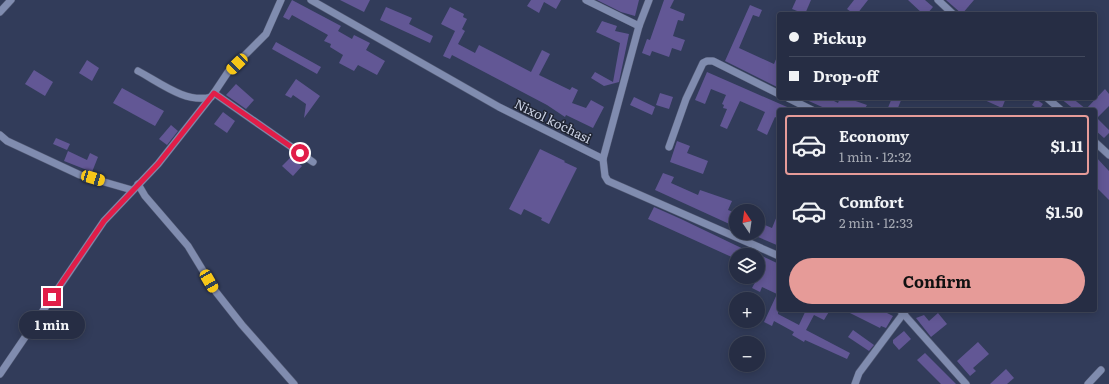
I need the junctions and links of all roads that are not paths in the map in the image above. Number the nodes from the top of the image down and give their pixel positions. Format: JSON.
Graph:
{"nodes":[{"id":1,"x":11,"y":0,"type":"edge"},
{"id":2,"x":281,"y":0,"type":"edge"},
{"id":3,"x":311,"y":0,"type":"edge"},
{"id":4,"x":586,"y":0,"type":"edge"},
{"id":5,"x":649,"y":0,"type":"edge"},
{"id":6,"x":938,"y":0,"type":"edge"},
{"id":7,"x":0,"y":12,"type":"edge"},
{"id":8,"x":951,"y":12,"type":"edge"},
{"id":9,"x":639,"y":26,"type":"junction"},
{"id":10,"x":138,"y":71,"type":"dead end"},
{"id":11,"x":777,"y":93,"type":"edge"},
{"id":12,"x":212,"y":95,"type":"junction"},
{"id":13,"x":792,"y":100,"type":"edge"},
{"id":14,"x":1049,"y":100,"type":"edge"},
{"id":15,"x":808,"y":108,"type":"edge"},
{"id":16,"x":1059,"y":108,"type":"edge"},
{"id":17,"x":0,"y":135,"type":"edge"},
{"id":18,"x":1097,"y":144,"type":"edge"},
{"id":19,"x":669,"y":148,"type":"dead end"},
{"id":20,"x":1109,"y":154,"type":"edge"},
{"id":21,"x":603,"y":159,"type":"junction"},
{"id":22,"x":313,"y":162,"type":"dead end"},
{"id":23,"x":138,"y":184,"type":"junction"},
{"id":24,"x":132,"y":190,"type":"junction"},
{"id":25,"x":777,"y":255,"type":"edge"},
{"id":26,"x":902,"y":312,"type":"edge"},
{"id":27,"x":904,"y":312,"type":"edge"},
{"id":28,"x":1101,"y":370,"type":"dead end"},
{"id":29,"x":0,"y":374,"type":"edge"},
{"id":30,"x":294,"y":384,"type":"edge"},
{"id":31,"x":855,"y":384,"type":"edge"},
{"id":32,"x":966,"y":384,"type":"edge"},
{"id":33,"x":1088,"y":384,"type":"edge"}],
"edges":[{"from":1,"to":7,"type":"street"},
{"from":2,"to":12,"type":"street"},
{"from":3,"to":21,"type":"street","name":"Nixol koʻchasi"},
{"from":4,"to":9,"type":"street"},
{"from":5,"to":9,"type":"street"},
{"from":6,"to":8,"type":"street"},
{"from":9,"to":21,"type":"street"},
{"from":10,"to":12,"type":"street"},
{"from":11,"to":19,"type":"street"},
{"from":12,"to":22,"type":"street"},
{"from":12,"to":23,"type":"street"},
{"from":13,"to":15,"type":"street"},
{"from":14,"to":16,"type":"street"},
{"from":17,"to":24,"type":"street"},
{"from":18,"to":20,"type":"street"},
{"from":21,"to":25,"type":"street"},
{"from":23,"to":24,"type":"street"},
{"from":23,"to":30,"type":"street"},
{"from":24,"to":29,"type":"street"},
{"from":26,"to":31,"type":"street"},
{"from":27,"to":32,"type":"street"},
{"from":28,"to":33,"type":"street"}]}
